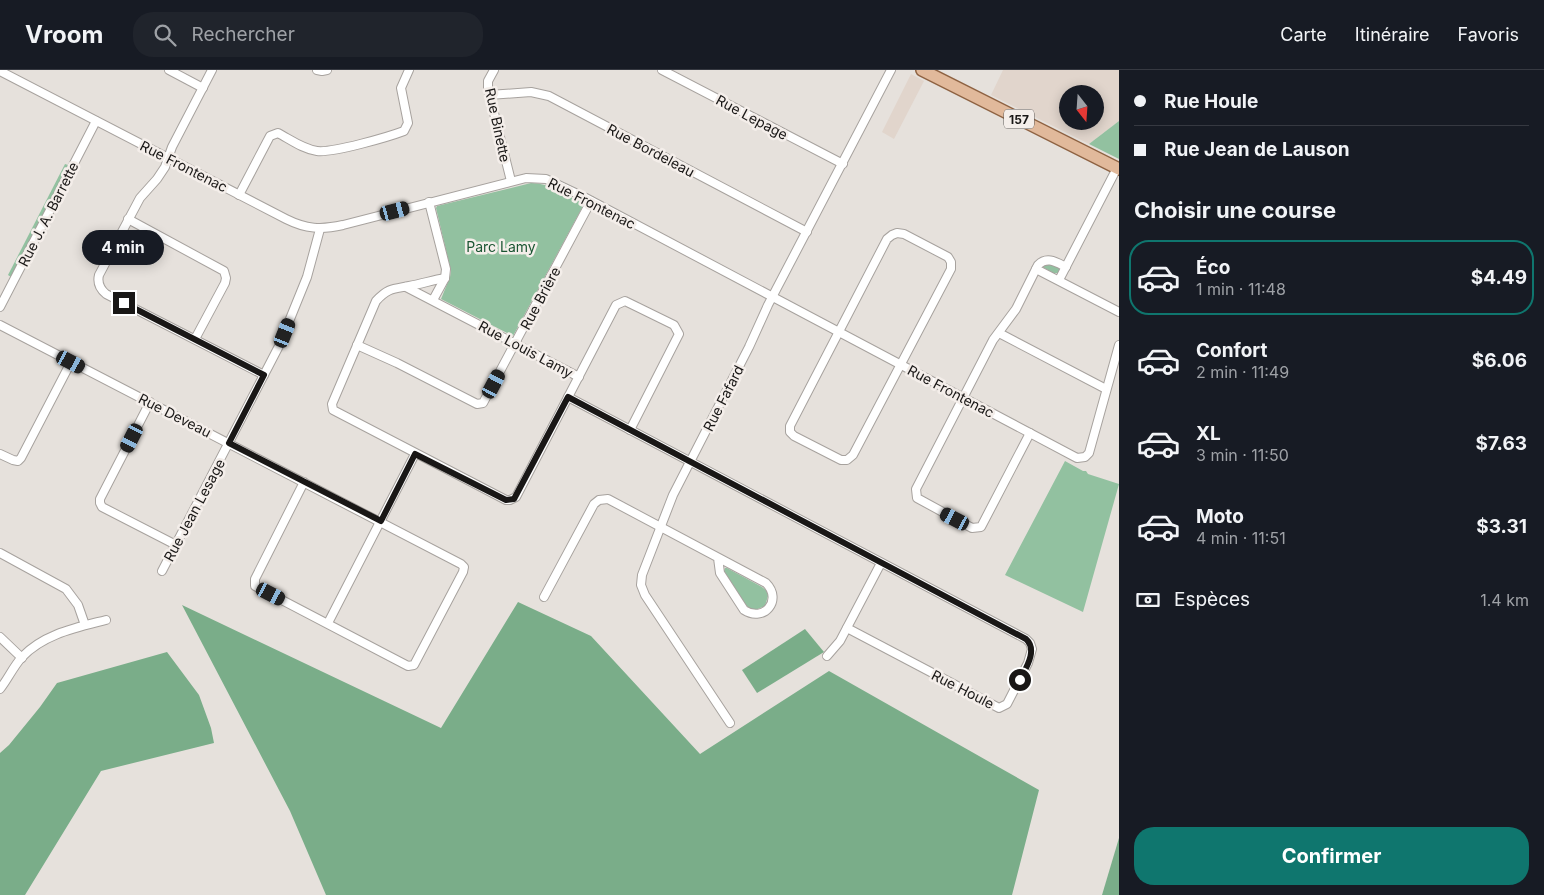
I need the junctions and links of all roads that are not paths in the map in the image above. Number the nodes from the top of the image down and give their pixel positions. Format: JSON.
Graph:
{"nodes":[{"id":1,"x":6,"y":70,"type":"edge"},
{"id":2,"x":169,"y":70,"type":"edge"},
{"id":3,"x":212,"y":70,"type":"edge"},
{"id":4,"x":317,"y":70,"type":"edge"},
{"id":5,"x":327,"y":70,"type":"edge"},
{"id":6,"x":409,"y":70,"type":"edge"},
{"id":7,"x":494,"y":70,"type":"edge"},
{"id":8,"x":662,"y":70,"type":"edge"},
{"id":9,"x":891,"y":70,"type":"edge"},
{"id":10,"x":922,"y":70,"type":"edge"},
{"id":11,"x":0,"y":71,"type":"edge"},
{"id":12,"x":14,"y":78,"type":"junction"},
{"id":13,"x":203,"y":88,"type":"junction"},
{"id":14,"x":489,"y":95,"type":"junction"},
{"id":15,"x":96,"y":121,"type":"junction"},
{"id":16,"x":169,"y":157,"type":"junction"},
{"id":17,"x":843,"y":164,"type":"junction"},
{"id":18,"x":1118,"y":169,"type":"edge"},
{"id":19,"x":510,"y":181,"type":"junction"},
{"id":20,"x":239,"y":195,"type":"junction"},
{"id":21,"x":591,"y":201,"type":"junction"},
{"id":22,"x":430,"y":202,"type":"junction"},
{"id":23,"x":128,"y":219,"type":"junction"},
{"id":24,"x":320,"y":229,"type":"junction"},
{"id":25,"x":807,"y":232,"type":"junction"},
{"id":26,"x":1066,"y":267,"type":"junction"},
{"id":27,"x":1036,"y":269,"type":"junction"},
{"id":28,"x":444,"y":278,"type":"junction"},
{"id":29,"x":1059,"y":280,"type":"junction"},
{"id":30,"x":406,"y":287,"type":"junction"},
{"id":31,"x":773,"y":298,"type":"junction"},
{"id":32,"x":433,"y":300,"type":"junction"},
{"id":33,"x":0,"y":308,"type":"edge"},
{"id":34,"x":1119,"y":312,"type":"edge"},
{"id":35,"x":0,"y":324,"type":"edge"},
{"id":36,"x":838,"y":332,"type":"junction"},
{"id":37,"x":999,"y":333,"type":"junction"},
{"id":38,"x":195,"y":339,"type":"junction"},
{"id":39,"x":515,"y":344,"type":"junction"},
{"id":40,"x":357,"y":345,"type":"junction"},
{"id":41,"x":1119,"y":345,"type":"edge"},
{"id":42,"x":71,"y":362,"type":"junction"},
{"id":43,"x":901,"y":364,"type":"junction"},
{"id":44,"x":264,"y":375,"type":"junction"},
{"id":45,"x":579,"y":377,"type":"junction"},
{"id":46,"x":1106,"y":389,"type":"junction"},
{"id":47,"x":568,"y":397,"type":"junction"},
{"id":48,"x":962,"y":398,"type":"junction"},
{"id":49,"x":150,"y":402,"type":"junction"},
{"id":50,"x":630,"y":430,"type":"junction"},
{"id":51,"x":1030,"y":434,"type":"junction"},
{"id":52,"x":229,"y":443,"type":"junction"},
{"id":53,"x":0,"y":454,"type":"edge"},
{"id":54,"x":415,"y":454,"type":"junction"},
{"id":55,"x":690,"y":462,"type":"junction"},
{"id":56,"x":304,"y":482,"type":"junction"},
{"id":57,"x":381,"y":521,"type":"junction"},
{"id":58,"x":661,"y":527,"type":"junction"},
{"id":59,"x":176,"y":545,"type":"junction"},
{"id":60,"x":0,"y":553,"type":"edge"},
{"id":61,"x":718,"y":558,"type":"junction"},
{"id":62,"x":881,"y":563,"type":"junction"},
{"id":63,"x":162,"y":571,"type":"dead end"},
{"id":64,"x":544,"y":597,"type":"dead end"},
{"id":65,"x":106,"y":620,"type":"dead end"},
{"id":66,"x":328,"y":623,"type":"junction"},
{"id":67,"x":86,"y":625,"type":"junction"},
{"id":68,"x":847,"y":628,"type":"junction"},
{"id":69,"x":0,"y":637,"type":"edge"},
{"id":70,"x":827,"y":656,"type":"dead end"},
{"id":71,"x":22,"y":658,"type":"junction"},
{"id":72,"x":0,"y":690,"type":"edge"},
{"id":73,"x":730,"y":723,"type":"dead end"}],
"edges":[{"from":1,"to":12,"type":"street"},
{"from":2,"to":13,"type":"street"},
{"from":3,"to":13,"type":"street"},
{"from":4,"to":5,"type":"street"},
{"from":6,"to":20,"type":"street"},
{"from":7,"to":14,"type":"street","name":"Rue Binette"},
{"from":8,"to":17,"type":"street","name":"Rue Lepage"},
{"from":9,"to":17,"type":"street","name":"Rue Fafard"},
{"from":10,"to":18,"type":"main road","number":"157"},
{"from":11,"to":12,"type":"street","name":"Rue Frontenac"},
{"from":12,"to":15,"type":"street","name":"Rue Frontenac"},
{"from":13,"to":16,"type":"street"},
{"from":14,"to":19,"type":"street","name":"Rue Binette"},
{"from":14,"to":25,"type":"street","name":"Rue Bordeleau"},
{"from":15,"to":16,"type":"street","name":"Rue Frontenac"},
{"from":15,"to":33,"type":"street","name":"Rue J. A. Barrette"},
{"from":16,"to":20,"type":"street","name":"Rue Frontenac"},
{"from":16,"to":23,"type":"street"},
{"from":17,"to":25,"type":"street","name":"Rue Fafard"},
{"from":18,"to":26,"type":"street"},
{"from":19,"to":21,"type":"street","name":"Rue Frontenac"},
{"from":19,"to":22,"type":"street","name":"Rue Frontenac"},
{"from":20,"to":24,"type":"street","name":"Rue Frontenac"},
{"from":21,"to":31,"type":"street","name":"Rue Frontenac"},
{"from":21,"to":39,"type":"street","name":"Rue Brière"},
{"from":22,"to":24,"type":"street","name":"Rue Frontenac"},
{"from":22,"to":28,"type":"street"},
{"from":23,"to":38,"type":"street"},
{"from":23,"to":38,"type":"street"},
{"from":24,"to":44,"type":"street","name":"Rue Jean Lesage"},
{"from":25,"to":31,"type":"street","name":"Rue Fafard"},
{"from":26,"to":27,"type":"street"},
{"from":26,"to":29,"type":"street"},
{"from":27,"to":29,"type":"street"},
{"from":27,"to":37,"type":"street"},
{"from":28,"to":30,"type":"street","name":"Rue Louis Lamy"},
{"from":28,"to":32,"type":"street"},
{"from":29,"to":34,"type":"street"},
{"from":30,"to":32,"type":"street","name":"Rue Louis Lamy"},
{"from":30,"to":40,"type":"street","name":"Rue Louis Lamy"},
{"from":31,"to":36,"type":"street","name":"Rue Frontenac"},
{"from":31,"to":55,"type":"street","name":"Rue Fafard"},
{"from":32,"to":39,"type":"street","name":"Rue Louis Lamy"},
{"from":35,"to":42,"type":"street","name":"Rue Deveau"},
{"from":36,"to":43,"type":"street","name":"Rue Frontenac"},
{"from":36,"to":43,"type":"street"},
{"from":36,"to":43,"type":"street"},
{"from":37,"to":46,"type":"street"},
{"from":37,"to":48,"type":"street"},
{"from":38,"to":44,"type":"street"},
{"from":39,"to":40,"type":"street","name":"Rue Brière"},
{"from":39,"to":45,"type":"street","name":"Rue Louis Lamy"},
{"from":40,"to":54,"type":"street","name":"Rue Louis Lamy"},
{"from":41,"to":46,"type":"street"},
{"from":42,"to":49,"type":"street","name":"Rue Deveau"},
{"from":42,"to":53,"type":"street"},
{"from":43,"to":48,"type":"street","name":"Rue Frontenac"},
{"from":44,"to":52,"type":"street","name":"Rue Jean Lesage"},
{"from":45,"to":47,"type":"street","name":"Rue Louis Lamy"},
{"from":45,"to":50,"type":"street"},
{"from":46,"to":51,"type":"street","name":"Rue Frontenac"},
{"from":47,"to":50,"type":"street","name":"Rue Houle"},
{"from":47,"to":54,"type":"street","name":"Rue Louis Lamy"},
{"from":48,"to":51,"type":"street","name":"Rue Frontenac"},
{"from":48,"to":51,"type":"street"},
{"from":49,"to":52,"type":"street","name":"Rue Deveau"},
{"from":49,"to":59,"type":"street"},
{"from":50,"to":55,"type":"street","name":"Rue Houle"},
{"from":52,"to":56,"type":"street","name":"Rue Deveau"},
{"from":52,"to":59,"type":"street","name":"Rue Jean Lesage"},
{"from":54,"to":57,"type":"street"},
{"from":55,"to":58,"type":"street","name":"Rue Fafard"},
{"from":55,"to":62,"type":"street","name":"Rue Houle"},
{"from":56,"to":57,"type":"street","name":"Rue Deveau"},
{"from":56,"to":66,"type":"street"},
{"from":57,"to":66,"type":"street"},
{"from":57,"to":66,"type":"street","name":"Rue Deveau"},
{"from":58,"to":61,"type":"street"},
{"from":58,"to":64,"type":"street"},
{"from":58,"to":73,"type":"street","name":"Rue Fafard"},
{"from":59,"to":63,"type":"street","name":"Rue Jean Lesage"},
{"from":60,"to":67,"type":"street"},
{"from":61,"to":61,"type":"street"},
{"from":62,"to":68,"type":"street"},
{"from":62,"to":68,"type":"street","name":"Rue Houle"},
{"from":65,"to":67,"type":"street"},
{"from":67,"to":71,"type":"street"},
{"from":68,"to":70,"type":"street"},
{"from":69,"to":71,"type":"street"},
{"from":71,"to":72,"type":"street"}]}
